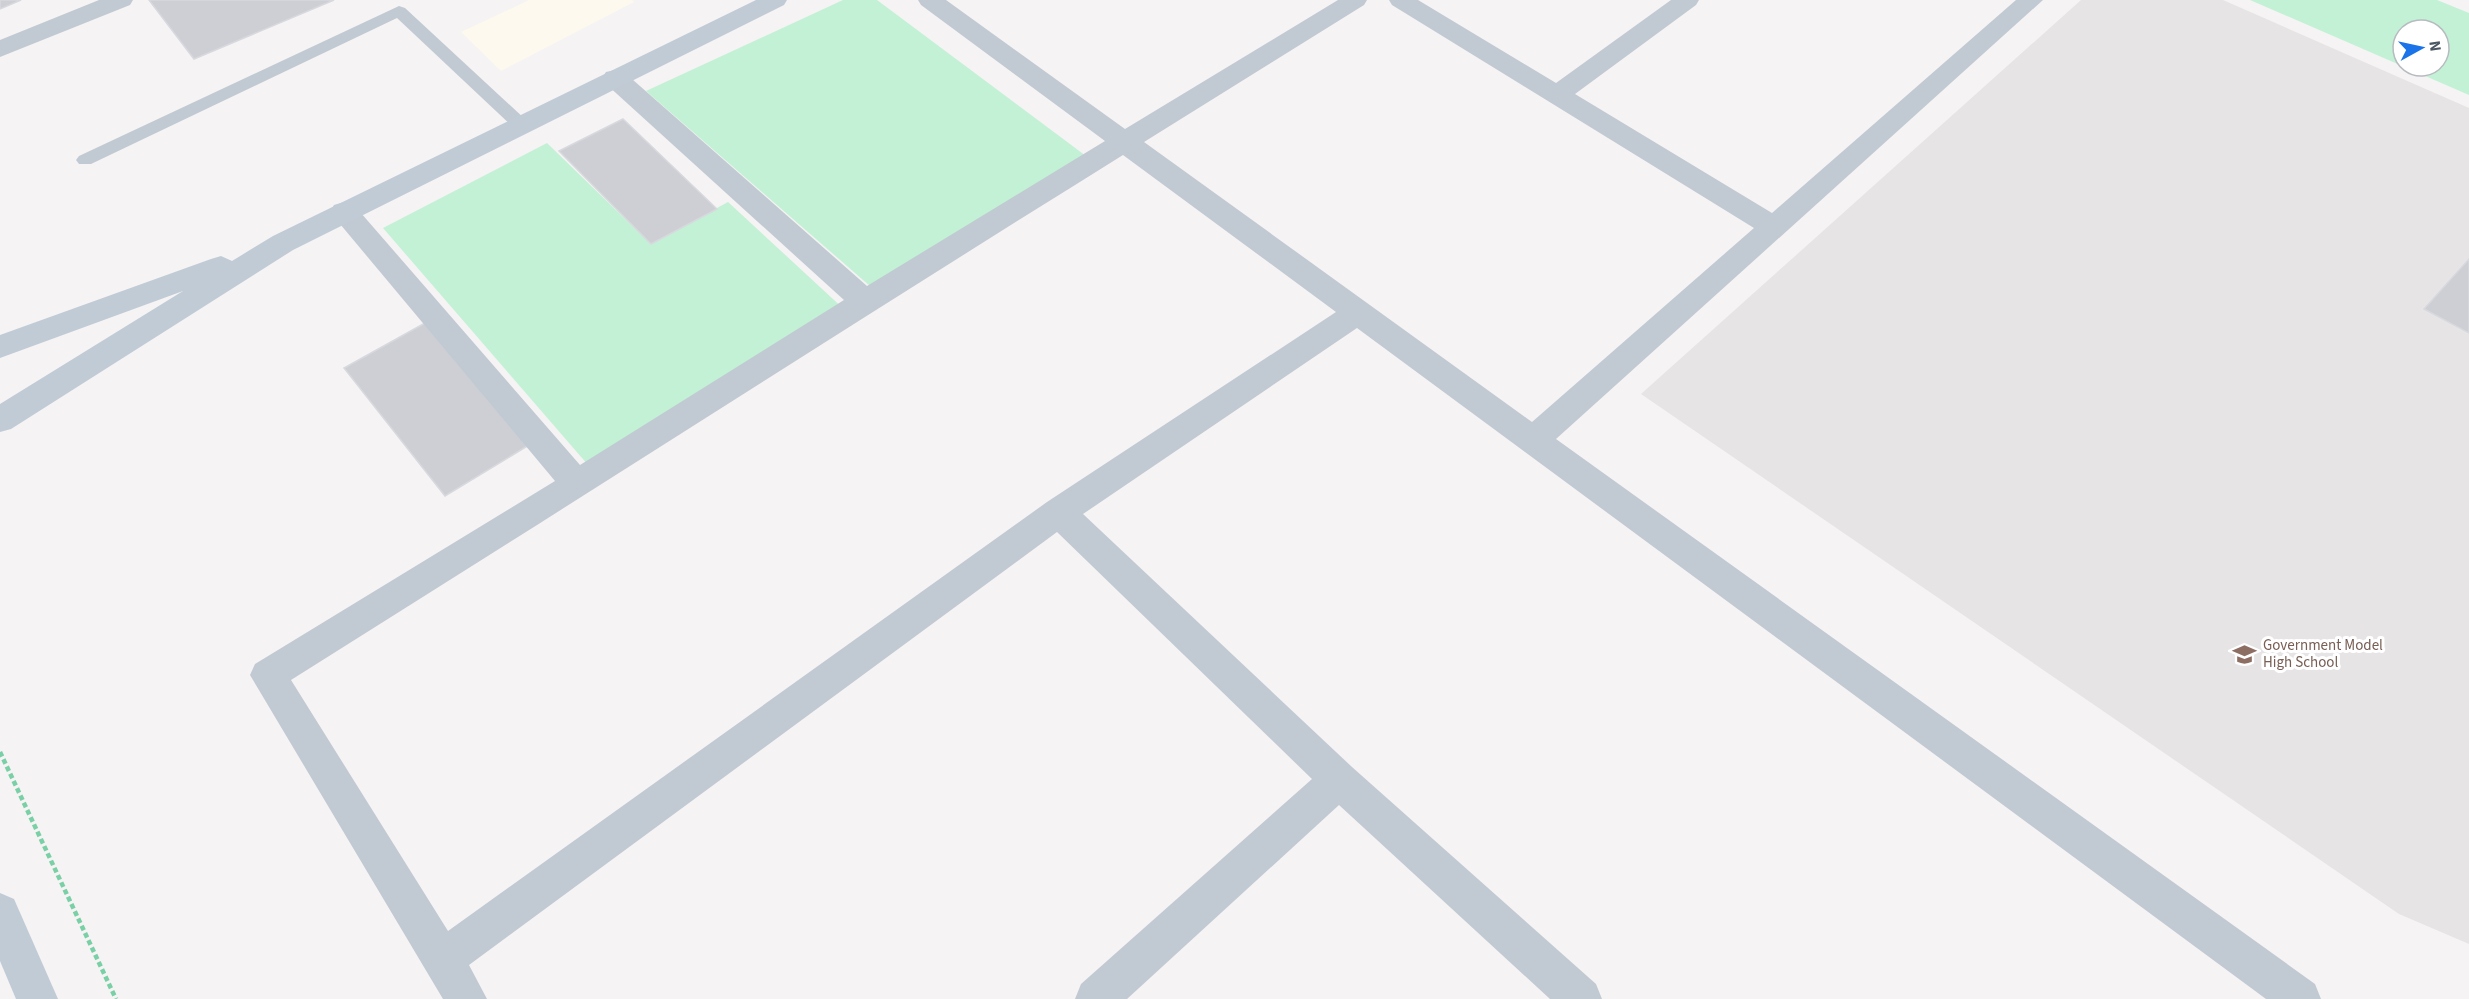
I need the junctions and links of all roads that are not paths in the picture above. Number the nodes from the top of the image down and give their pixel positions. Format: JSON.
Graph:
{"nodes":[{"id":1,"x":70,"y":0,"type":"edge"},
{"id":2,"x":121,"y":0,"type":"edge"},
{"id":3,"x":775,"y":0,"type":"edge"},
{"id":4,"x":930,"y":0,"type":"edge"},
{"id":5,"x":1355,"y":0,"type":"edge"},
{"id":6,"x":1401,"y":0,"type":"edge"},
{"id":7,"x":1687,"y":0,"type":"edge"},
{"id":8,"x":2031,"y":0,"type":"edge"},
{"id":9,"x":0,"y":28,"type":"edge"},
{"id":10,"x":0,"y":49,"type":"edge"},
{"id":11,"x":615,"y":78,"type":"junction"},
{"id":12,"x":1557,"y":95,"type":"junction"},
{"id":13,"x":520,"y":124,"type":"junction"},
{"id":14,"x":1126,"y":143,"type":"junction"},
{"id":15,"x":85,"y":160,"type":"dead end"},
{"id":16,"x":344,"y":212,"type":"junction"},
{"id":17,"x":1774,"y":227,"type":"junction"},
{"id":18,"x":283,"y":243,"type":"junction"},
{"id":19,"x":864,"y":301,"type":"junction"},
{"id":20,"x":1358,"y":312,"type":"junction"},
{"id":21,"x":0,"y":347,"type":"edge"},
{"id":22,"x":0,"y":420,"type":"edge"},
{"id":23,"x":1533,"y":440,"type":"junction"},
{"id":24,"x":577,"y":484,"type":"junction"},
{"id":25,"x":1059,"y":512,"type":"junction"},
{"id":26,"x":1339,"y":780,"type":"junction"},
{"id":27,"x":0,"y":913,"type":"edge"},
{"id":28,"x":442,"y":960,"type":"junction"},
{"id":29,"x":37,"y":999,"type":"edge"},
{"id":30,"x":466,"y":999,"type":"edge"},
{"id":31,"x":1096,"y":999,"type":"edge"},
{"id":32,"x":1581,"y":999,"type":"edge"},
{"id":33,"x":2300,"y":999,"type":"edge"}],
"edges":[{"from":1,"to":9,"type":"street"},
{"from":2,"to":10,"type":"street"},
{"from":3,"to":11,"type":"street"},
{"from":4,"to":14,"type":"street"},
{"from":5,"to":14,"type":"street"},
{"from":6,"to":12,"type":"street"},
{"from":7,"to":12,"type":"street"},
{"from":8,"to":17,"type":"street"},
{"from":11,"to":13,"type":"street"},
{"from":11,"to":19,"type":"street"},
{"from":12,"to":17,"type":"street"},
{"from":13,"to":15,"type":"lane"},
{"from":13,"to":16,"type":"street"},
{"from":14,"to":19,"type":"street"},
{"from":14,"to":20,"type":"street"},
{"from":16,"to":18,"type":"street"},
{"from":16,"to":24,"type":"street"},
{"from":17,"to":23,"type":"street"},
{"from":18,"to":21,"type":"street"},
{"from":18,"to":22,"type":"street"},
{"from":19,"to":24,"type":"street"},
{"from":20,"to":23,"type":"street"},
{"from":20,"to":25,"type":"street"},
{"from":23,"to":33,"type":"street"},
{"from":24,"to":28,"type":"street"},
{"from":25,"to":26,"type":"street"},
{"from":25,"to":28,"type":"street"},
{"from":26,"to":31,"type":"street"},
{"from":26,"to":32,"type":"street"},
{"from":27,"to":29,"type":"street"},
{"from":28,"to":30,"type":"street"}]}
